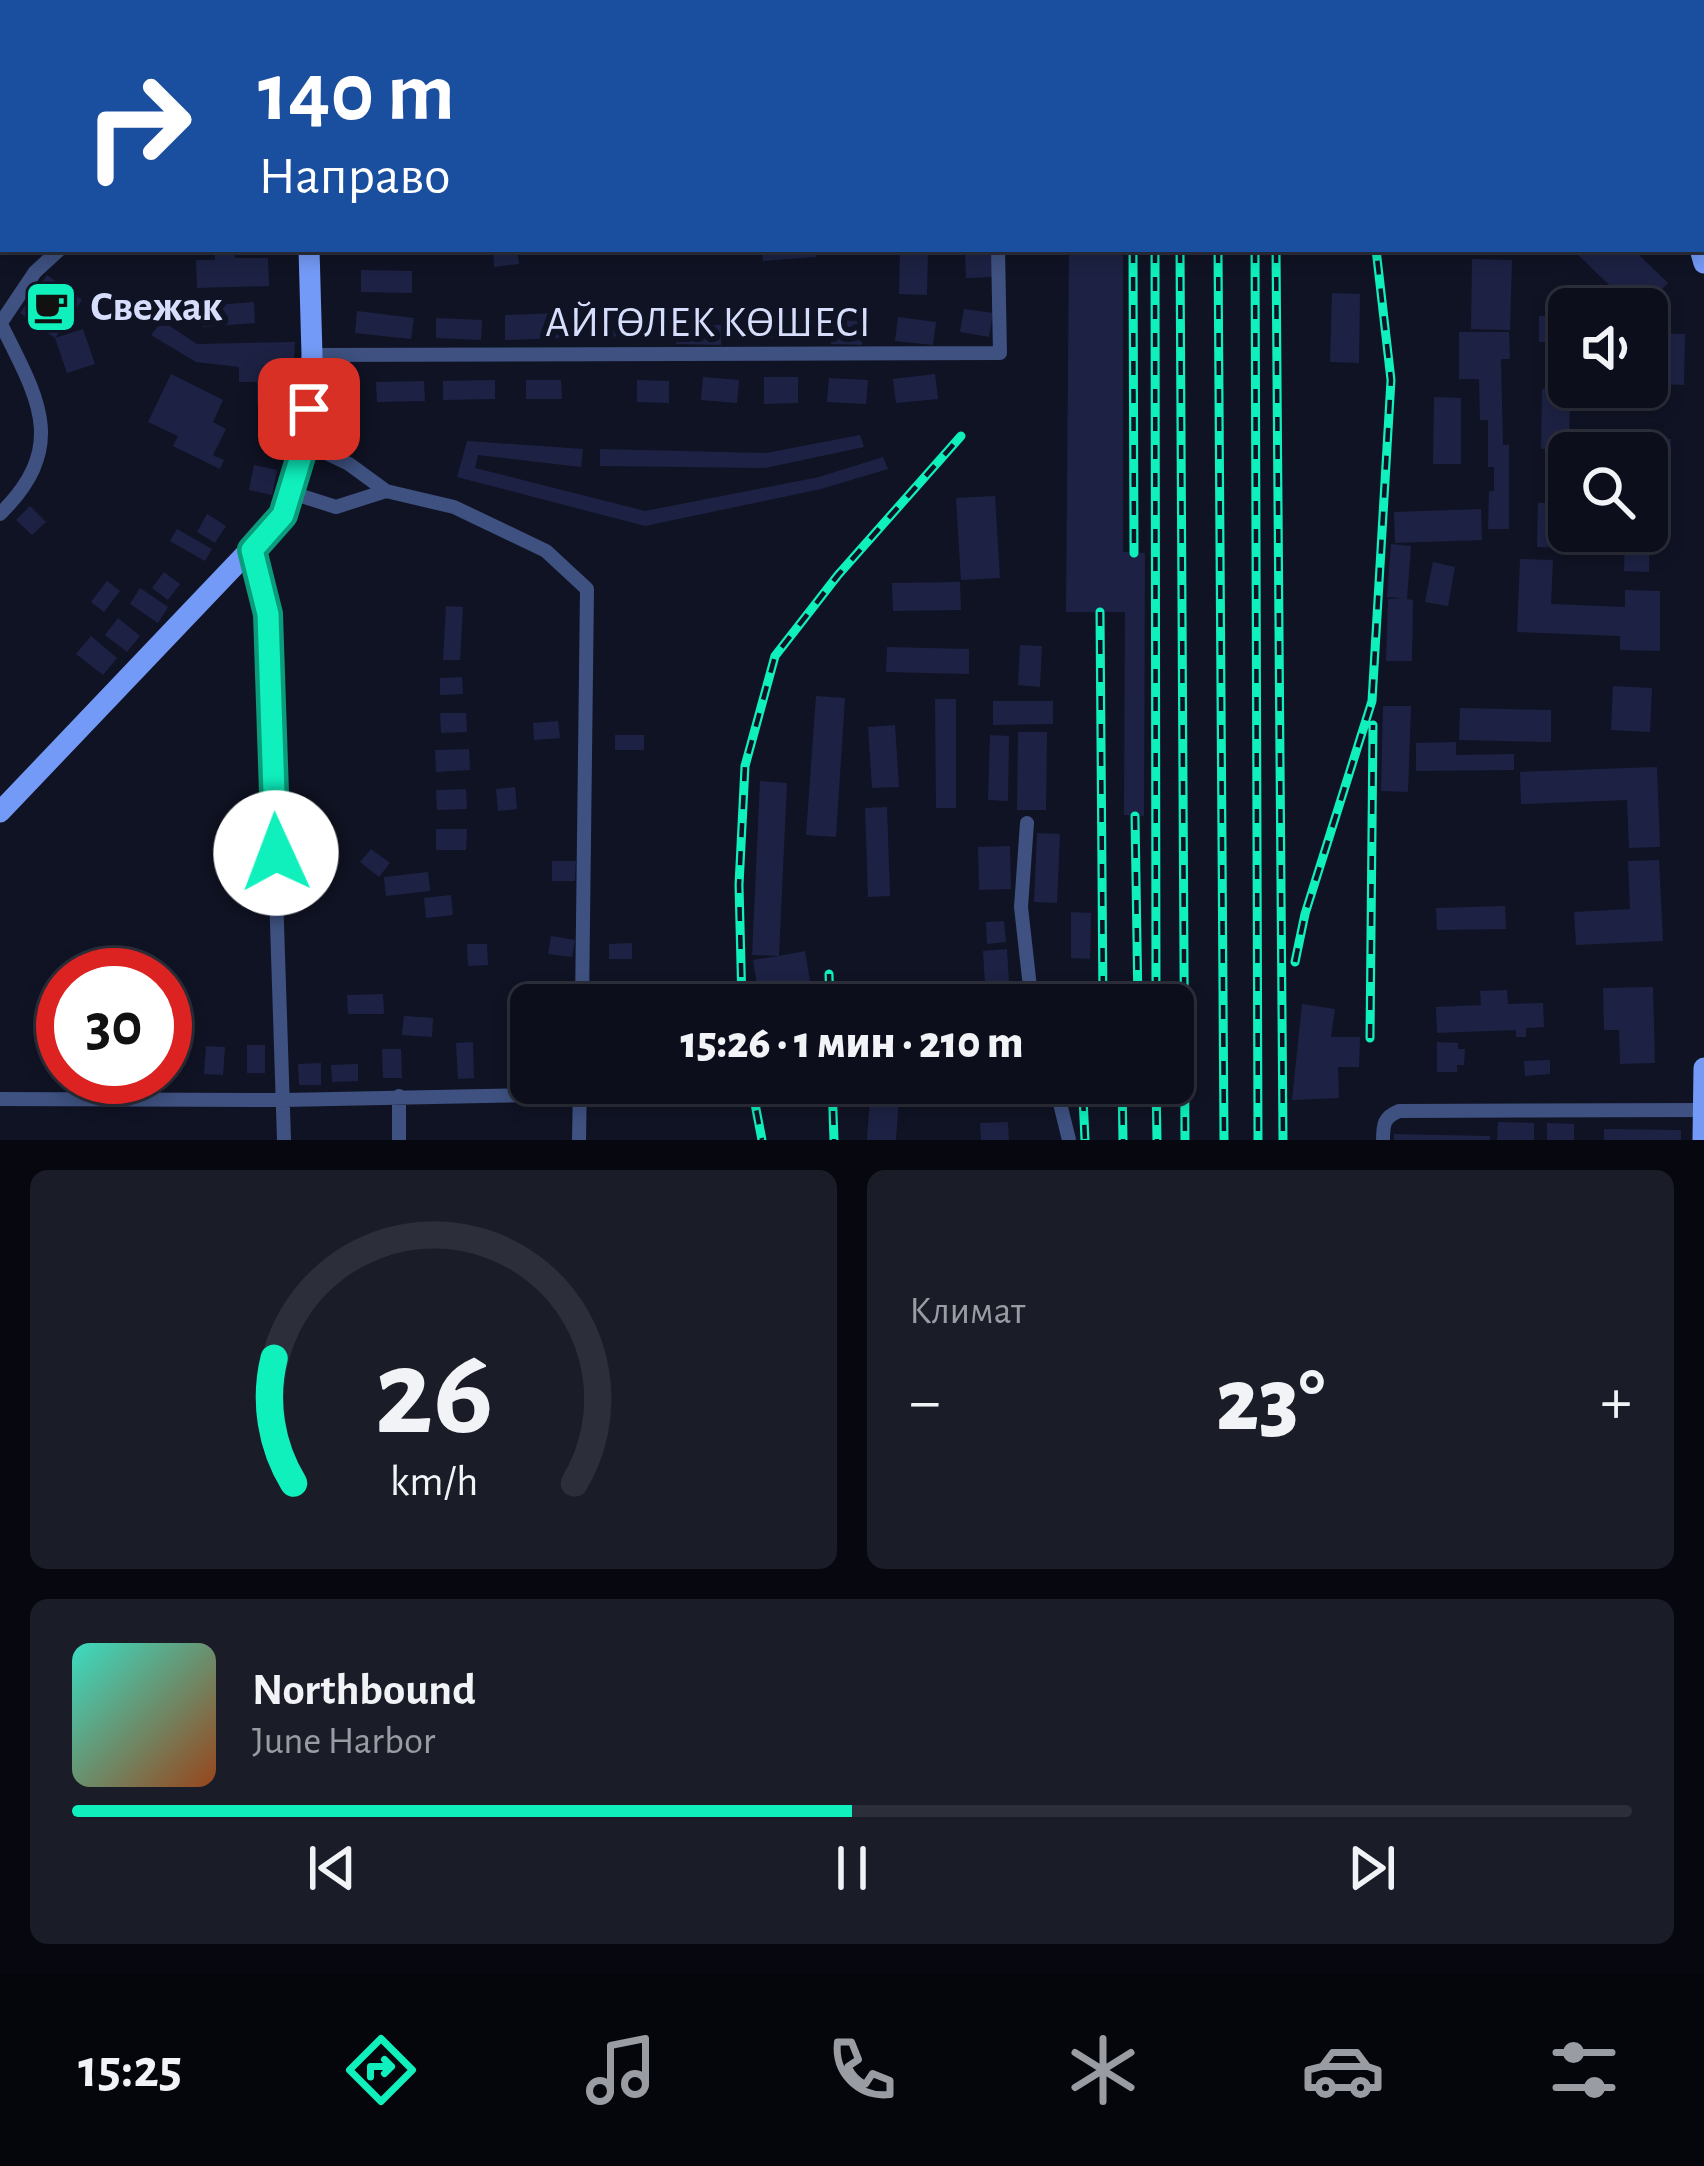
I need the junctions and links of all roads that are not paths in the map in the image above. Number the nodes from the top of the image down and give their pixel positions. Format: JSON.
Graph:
{"nodes":[{"id":1,"x":57,"y":252,"type":"edge"},
{"id":2,"x":310,"y":252,"type":"edge"},
{"id":3,"x":998,"y":252,"type":"edge"},
{"id":4,"x":0,"y":323,"type":"edge"},
{"id":5,"x":312,"y":356,"type":"junction"},
{"id":6,"x":305,"y":443,"type":"junction"},
{"id":7,"x":386,"y":490,"type":"junction"},
{"id":8,"x":292,"y":493,"type":"junction"},
{"id":9,"x":0,"y":514,"type":"edge"},
{"id":10,"x":252,"y":550,"type":"junction"},
{"id":11,"x":0,"y":812,"type":"edge"},
{"id":12,"x":1027,"y":823,"type":"dead end"},
{"id":13,"x":582,"y":984,"type":"edge"},
{"id":14,"x":1030,"y":984,"type":"edge"},
{"id":15,"x":1704,"y":1068,"type":"edge"},
{"id":16,"x":510,"y":1092,"type":"edge"},
{"id":17,"x":398,"y":1096,"type":"junction"},
{"id":18,"x":0,"y":1099,"type":"edge"},
{"id":19,"x":283,"y":1100,"type":"junction"},
{"id":20,"x":580,"y":1104,"type":"edge"},
{"id":21,"x":1060,"y":1104,"type":"edge"},
{"id":22,"x":1703,"y":1110,"type":"edge"},
{"id":23,"x":284,"y":1140,"type":"edge"},
{"id":24,"x":399,"y":1140,"type":"edge"},
{"id":25,"x":579,"y":1140,"type":"edge"},
{"id":26,"x":1069,"y":1140,"type":"edge"},
{"id":27,"x":1383,"y":1140,"type":"edge"},
{"id":28,"x":1703,"y":1140,"type":"edge"}],
"edges":[{"from":1,"to":4,"type":"street"},
{"from":2,"to":5,"type":"street"},
{"from":3,"to":5,"type":"street","name":"АЙГӨЛЕК КӨШЕСІ"},
{"from":4,"to":9,"type":"street"},
{"from":5,"to":6,"type":"street"},
{"from":6,"to":7,"type":"street"},
{"from":6,"to":8,"type":"street"},
{"from":7,"to":8,"type":"street"},
{"from":7,"to":13,"type":"street"},
{"from":8,"to":10,"type":"street"},
{"from":10,"to":11,"type":"street"},
{"from":10,"to":19,"type":"street"},
{"from":12,"to":14,"type":"street"},
{"from":15,"to":22,"type":"street"},
{"from":16,"to":17,"type":"street"},
{"from":17,"to":19,"type":"street"},
{"from":17,"to":24,"type":"street"},
{"from":18,"to":19,"type":"street"},
{"from":19,"to":23,"type":"street"},
{"from":20,"to":25,"type":"street"},
{"from":21,"to":26,"type":"street"},
{"from":22,"to":27,"type":"street"},
{"from":22,"to":28,"type":"street"}]}
